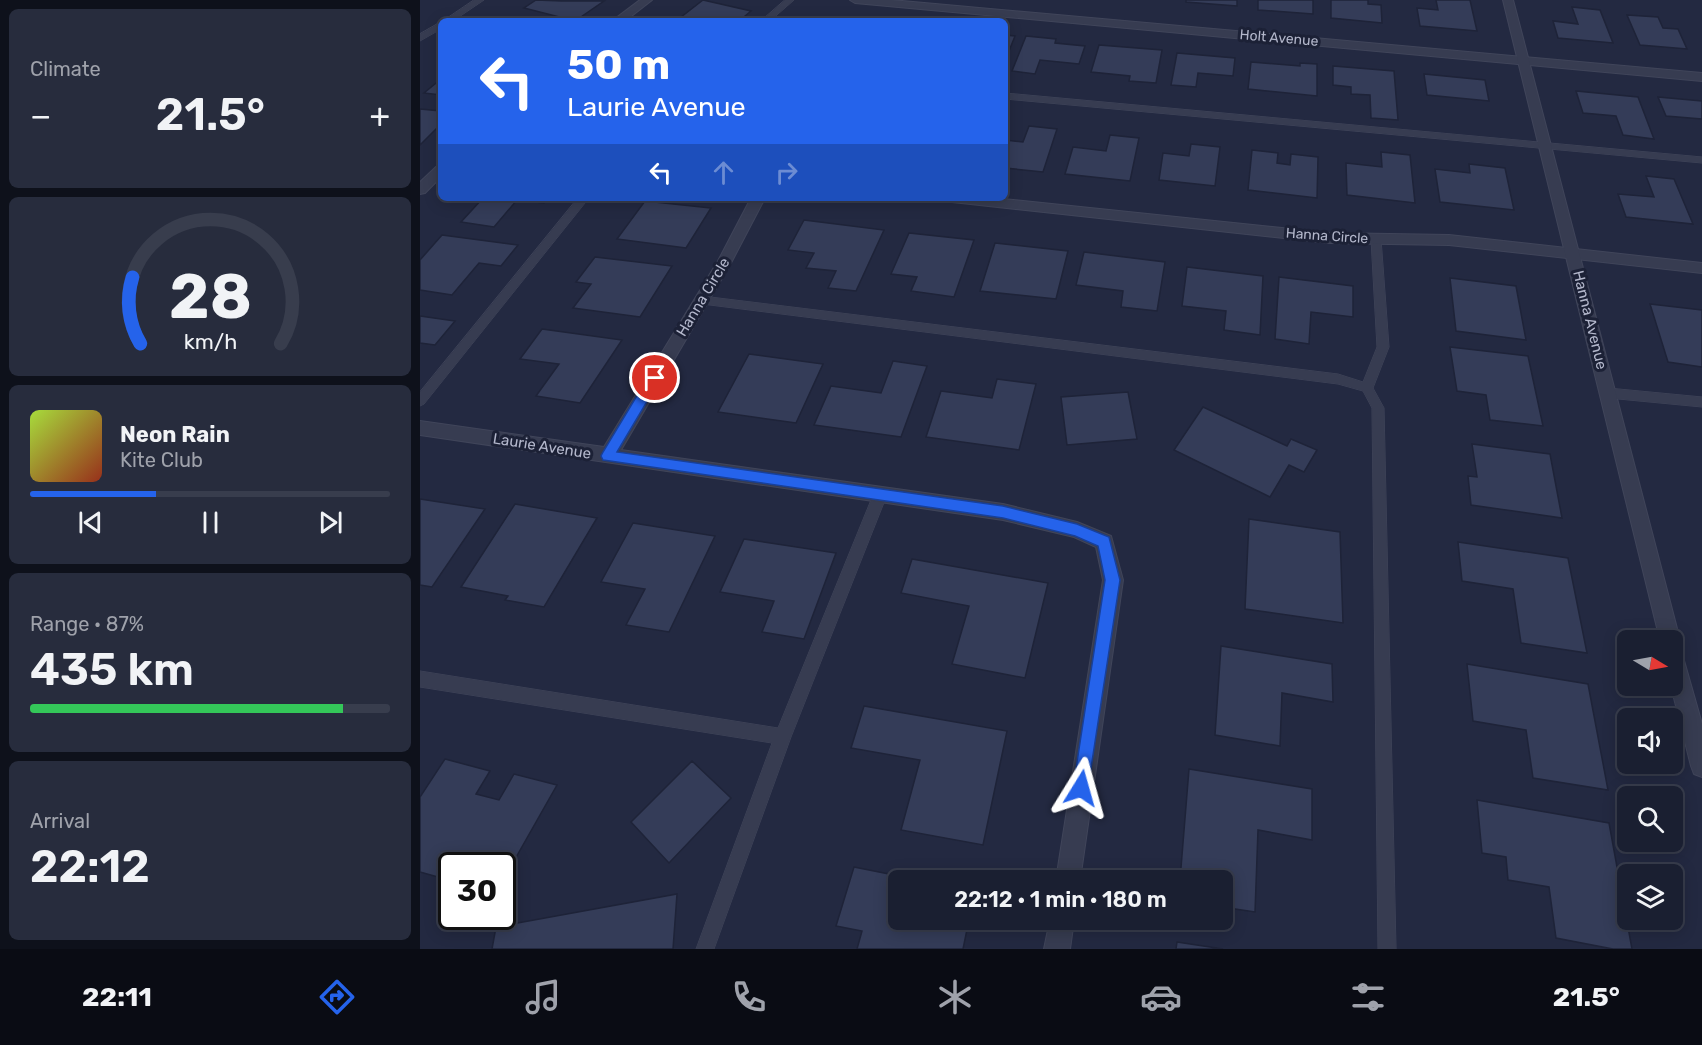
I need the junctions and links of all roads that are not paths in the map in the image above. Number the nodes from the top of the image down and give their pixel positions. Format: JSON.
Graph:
{"nodes":[{"id":1,"x":480,"y":0,"type":"edge"},
{"id":2,"x":647,"y":0,"type":"edge"},
{"id":3,"x":790,"y":0,"type":"edge"},
{"id":4,"x":855,"y":0,"type":"edge"},
{"id":5,"x":1508,"y":0,"type":"edge"},
{"id":6,"x":452,"y":18,"type":"edge"},
{"id":7,"x":622,"y":18,"type":"edge"},
{"id":8,"x":769,"y":18,"type":"edge"},
{"id":9,"x":438,"y":27,"type":"edge"},
{"id":10,"x":420,"y":38,"type":"edge"},
{"id":11,"x":1524,"y":60,"type":"junction"},
{"id":12,"x":1702,"y":77,"type":"edge"},
{"id":13,"x":1008,"y":96,"type":"edge"},
{"id":14,"x":1545,"y":144,"type":"junction"},
{"id":15,"x":1702,"y":160,"type":"edge"},
{"id":16,"x":438,"y":173,"type":"edge"},
{"id":17,"x":420,"y":190,"type":"edge"},
{"id":18,"x":582,"y":201,"type":"edge"},
{"id":19,"x":756,"y":201,"type":"edge"},
{"id":20,"x":980,"y":201,"type":"edge"},
{"id":21,"x":1376,"y":239,"type":"junction"},
{"id":22,"x":1573,"y":253,"type":"junction"},
{"id":23,"x":1702,"y":268,"type":"edge"},
{"id":24,"x":702,"y":300,"type":"junction"},
{"id":25,"x":1367,"y":388,"type":"junction"},
{"id":26,"x":1608,"y":393,"type":"junction"},
{"id":27,"x":420,"y":401,"type":"edge"},
{"id":28,"x":1702,"y":402,"type":"edge"},
{"id":29,"x":420,"y":428,"type":"edge"},
{"id":30,"x":608,"y":456,"type":"junction"},
{"id":31,"x":880,"y":495,"type":"junction"},
{"id":32,"x":1667,"y":630,"type":"edge"},
{"id":33,"x":420,"y":679,"type":"edge"},
{"id":34,"x":1683,"y":693,"type":"edge"},
{"id":35,"x":783,"y":737,"type":"junction"},
{"id":36,"x":1702,"y":766,"type":"edge"},
{"id":37,"x":1070,"y":870,"type":"edge"},
{"id":38,"x":1060,"y":930,"type":"edge"},
{"id":39,"x":705,"y":949,"type":"edge"},
{"id":40,"x":1057,"y":949,"type":"edge"},
{"id":41,"x":1387,"y":949,"type":"edge"}],
"edges":[{"from":1,"to":6,"type":"lane"},
{"from":2,"to":7,"type":"street"},
{"from":3,"to":8,"type":"lane"},
{"from":4,"to":11,"type":"street","name":"Holt Avenue"},
{"from":5,"to":11,"type":"street","name":"Hanna Avenue"},
{"from":9,"to":10,"type":"lane"},
{"from":11,"to":12,"type":"street","name":"Holt Avenue"},
{"from":11,"to":14,"type":"street","name":"Hanna Avenue"},
{"from":13,"to":14,"type":"lane"},
{"from":14,"to":15,"type":"lane"},
{"from":14,"to":22,"type":"street","name":"Hanna Avenue"},
{"from":16,"to":17,"type":"street"},
{"from":18,"to":27,"type":"lane"},
{"from":19,"to":24,"type":"street","name":"Hanna Circle"},
{"from":20,"to":21,"type":"street","name":"Hanna Circle"},
{"from":21,"to":22,"type":"street","name":"Hanna Circle"},
{"from":21,"to":25,"type":"lane"},
{"from":22,"to":23,"type":"street","name":"Hanna Circle"},
{"from":22,"to":26,"type":"street","name":"Hanna Avenue"},
{"from":24,"to":25,"type":"lane"},
{"from":24,"to":30,"type":"street","name":"Hanna Circle"},
{"from":25,"to":41,"type":"lane"},
{"from":26,"to":28,"type":"lane"},
{"from":26,"to":32,"type":"street","name":"Hanna Avenue"},
{"from":29,"to":30,"type":"street","name":"Laurie Avenue"},
{"from":30,"to":31,"type":"street","name":"Laurie Avenue"},
{"from":31,"to":35,"type":"lane"},
{"from":31,"to":37,"type":"street","name":"Laurie Avenue"},
{"from":33,"to":35,"type":"lane"},
{"from":34,"to":36,"type":"street"},
{"from":35,"to":39,"type":"lane"},
{"from":38,"to":40,"type":"street"}]}
